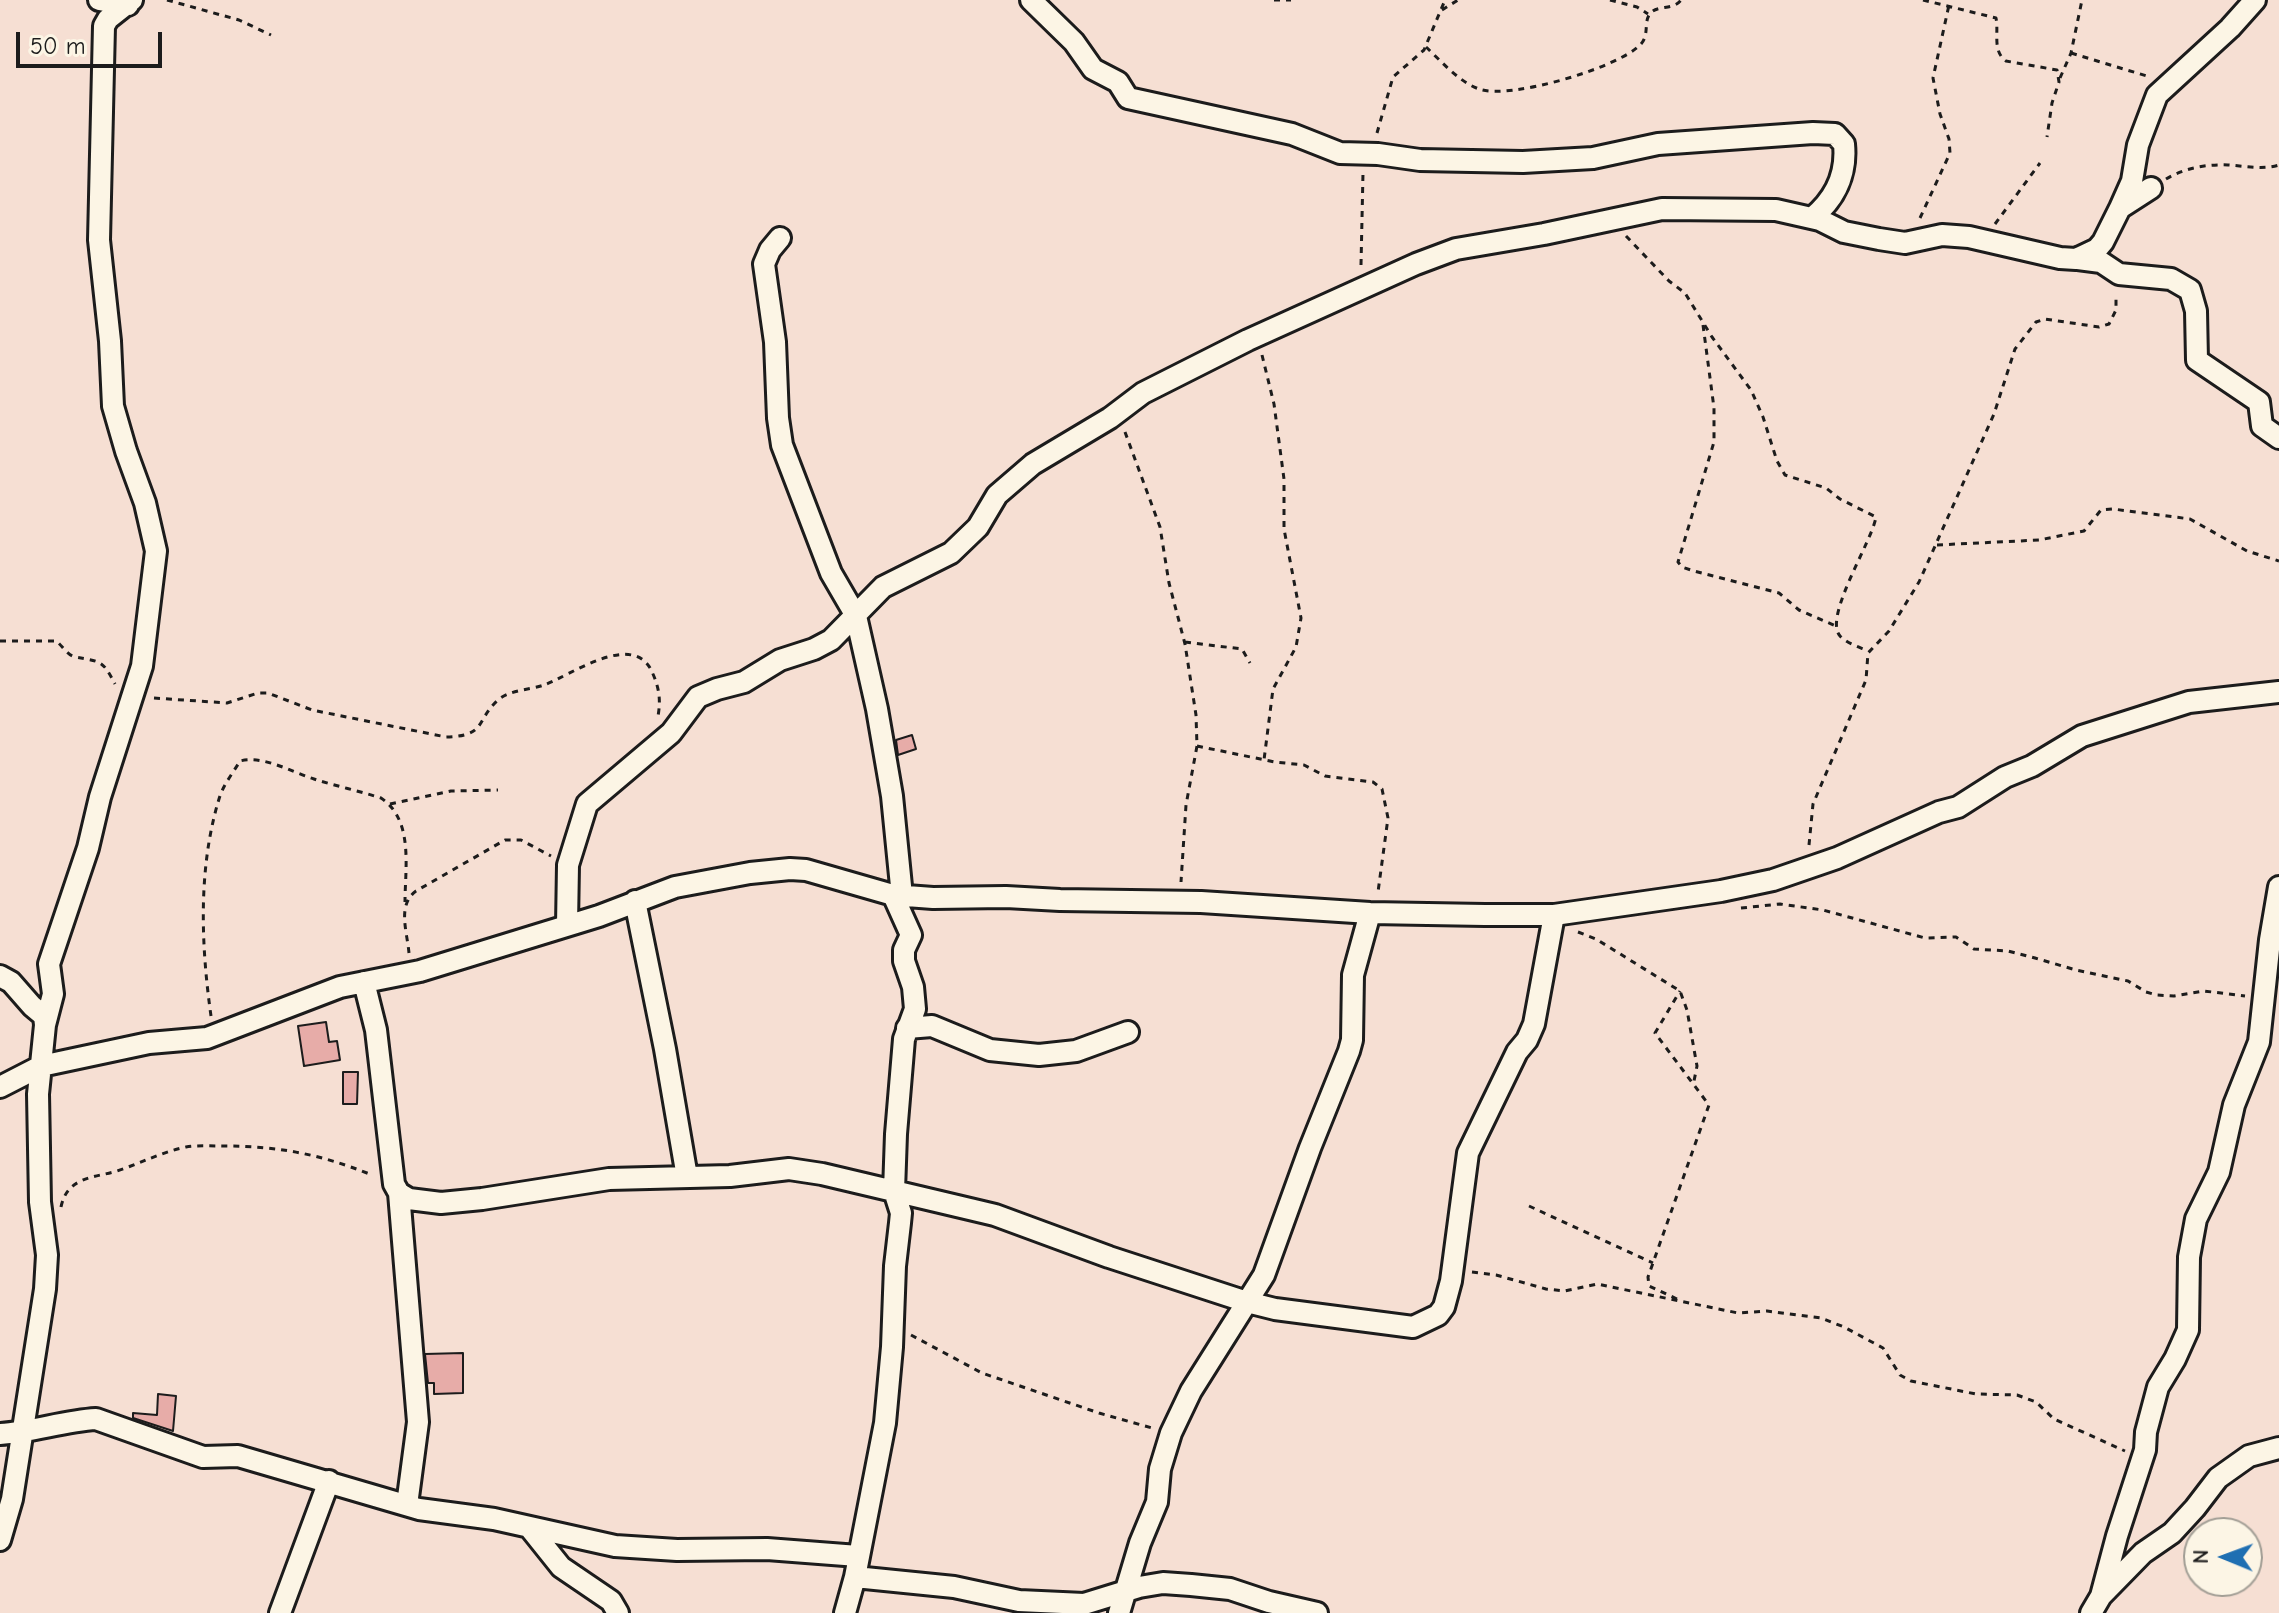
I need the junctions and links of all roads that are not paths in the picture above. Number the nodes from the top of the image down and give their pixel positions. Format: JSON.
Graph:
{"nodes":[{"id":1,"x":99,"y":0,"type":"edge"},
{"id":2,"x":1031,"y":0,"type":"edge"},
{"id":3,"x":2255,"y":0,"type":"edge"},
{"id":4,"x":130,"y":2,"type":"edge"},
{"id":5,"x":2151,"y":188,"type":"road end"},
{"id":6,"x":2120,"y":208,"type":"junction"},
{"id":7,"x":1812,"y":218,"type":"junction"},
{"id":8,"x":780,"y":238,"type":"dead end"},
{"id":9,"x":2076,"y":259,"type":"junction"},
{"id":10,"x":2279,"y":438,"type":"edge"},
{"id":11,"x":856,"y":616,"type":"junction"},
{"id":12,"x":2279,"y":692,"type":"edge"},
{"id":13,"x":2279,"y":887,"type":"edge"},
{"id":14,"x":897,"y":895,"type":"junction"},
{"id":15,"x":635,"y":901,"type":"junction"},
{"id":16,"x":1370,"y":913,"type":"junction"},
{"id":17,"x":1554,"y":918,"type":"junction"},
{"id":18,"x":567,"y":925,"type":"junction"},
{"id":19,"x":0,"y":976,"type":"edge"},
{"id":20,"x":364,"y":982,"type":"junction"},
{"id":21,"x":45,"y":1025,"type":"junction"},
{"id":22,"x":907,"y":1028,"type":"junction"},
{"id":23,"x":1128,"y":1032,"type":"dead end"},
{"id":24,"x":41,"y":1066,"type":"junction"},
{"id":25,"x":0,"y":1087,"type":"edge"},
{"id":26,"x":687,"y":1177,"type":"junction"},
{"id":27,"x":396,"y":1188,"type":"junction"},
{"id":28,"x":894,"y":1191,"type":"junction"},
{"id":29,"x":1247,"y":1302,"type":"junction"},
{"id":30,"x":23,"y":1433,"type":"junction"},
{"id":31,"x":0,"y":1434,"type":"edge"},
{"id":32,"x":2279,"y":1448,"type":"edge"},
{"id":33,"x":329,"y":1481,"type":"junction"},
{"id":34,"x":407,"y":1505,"type":"junction"},
{"id":35,"x":529,"y":1527,"type":"junction"},
{"id":36,"x":0,"y":1540,"type":"edge"},
{"id":37,"x":858,"y":1556,"type":"junction"},
{"id":38,"x":855,"y":1577,"type":"junction"},
{"id":39,"x":1126,"y":1591,"type":"junction"},
{"id":40,"x":2096,"y":1604,"type":"edge"},
{"id":41,"x":280,"y":1613,"type":"edge"},
{"id":42,"x":618,"y":1613,"type":"edge"},
{"id":43,"x":845,"y":1613,"type":"edge"},
{"id":44,"x":1119,"y":1613,"type":"edge"},
{"id":45,"x":1317,"y":1613,"type":"edge"}],
"edges":[{"from":1,"to":4,"type":"street"},
{"from":2,"to":7,"type":"street"},
{"from":3,"to":6,"type":"street"},
{"from":4,"to":21,"type":"street"},
{"from":5,"to":6,"type":"street"},
{"from":6,"to":9,"type":"street"},
{"from":7,"to":9,"type":"street"},
{"from":7,"to":11,"type":"street"},
{"from":8,"to":11,"type":"street"},
{"from":9,"to":10,"type":"street"},
{"from":11,"to":14,"type":"street"},
{"from":11,"to":18,"type":"street"},
{"from":12,"to":17,"type":"street"},
{"from":13,"to":40,"type":"street"},
{"from":14,"to":15,"type":"street"},
{"from":14,"to":16,"type":"street"},
{"from":14,"to":22,"type":"street"},
{"from":15,"to":18,"type":"street"},
{"from":15,"to":26,"type":"street"},
{"from":16,"to":17,"type":"street"},
{"from":16,"to":29,"type":"street"},
{"from":17,"to":29,"type":"street"},
{"from":18,"to":20,"type":"street"},
{"from":19,"to":21,"type":"street"},
{"from":20,"to":24,"type":"street"},
{"from":20,"to":27,"type":"street"},
{"from":21,"to":24,"type":"street"},
{"from":22,"to":23,"type":"street"},
{"from":22,"to":28,"type":"street"},
{"from":24,"to":25,"type":"street"},
{"from":24,"to":30,"type":"street"},
{"from":26,"to":27,"type":"street"},
{"from":26,"to":28,"type":"street"},
{"from":27,"to":34,"type":"street"},
{"from":28,"to":29,"type":"street"},
{"from":28,"to":37,"type":"street"},
{"from":29,"to":39,"type":"street"},
{"from":30,"to":31,"type":"street"},
{"from":30,"to":33,"type":"street"},
{"from":30,"to":36,"type":"street"},
{"from":32,"to":40,"type":"street"},
{"from":33,"to":34,"type":"street"},
{"from":33,"to":41,"type":"street"},
{"from":34,"to":35,"type":"street"},
{"from":35,"to":37,"type":"street"},
{"from":35,"to":42,"type":"street"},
{"from":37,"to":38,"type":"street"},
{"from":38,"to":39,"type":"street"},
{"from":38,"to":43,"type":"street"},
{"from":39,"to":44,"type":"street"},
{"from":39,"to":45,"type":"street"}]}
